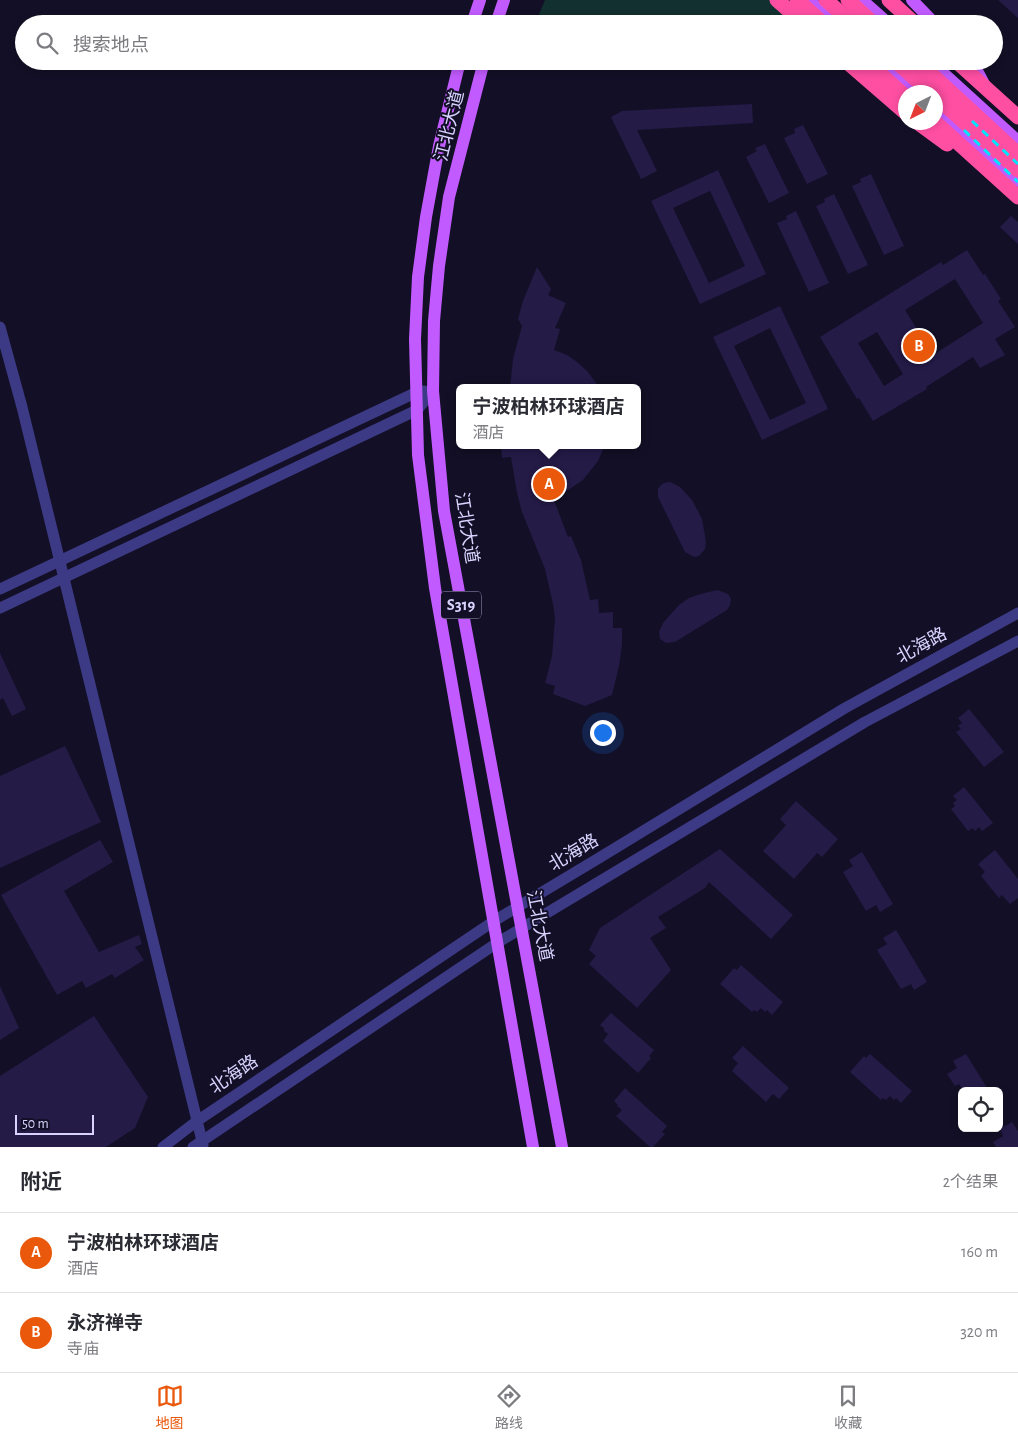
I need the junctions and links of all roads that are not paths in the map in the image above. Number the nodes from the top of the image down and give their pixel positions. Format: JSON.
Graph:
{"nodes":[{"id":1,"x":504,"y":0,"type":"edge"},
{"id":2,"x":777,"y":0,"type":"edge"},
{"id":3,"x":797,"y":0,"type":"edge"},
{"id":4,"x":809,"y":0,"type":"edge"},
{"id":5,"x":826,"y":0,"type":"edge"},
{"id":6,"x":848,"y":0,"type":"edge"},
{"id":7,"x":862,"y":0,"type":"edge"},
{"id":8,"x":889,"y":0,"type":"edge"},
{"id":9,"x":912,"y":0,"type":"edge"},
{"id":10,"x":478,"y":1,"type":"edge"},
{"id":11,"x":474,"y":15,"type":"edge"},
{"id":12,"x":499,"y":15,"type":"edge"},
{"id":13,"x":794,"y":15,"type":"edge"},
{"id":14,"x":814,"y":15,"type":"edge"},
{"id":15,"x":826,"y":15,"type":"edge"},
{"id":16,"x":843,"y":15,"type":"edge"},
{"id":17,"x":864,"y":15,"type":"edge"},
{"id":18,"x":879,"y":15,"type":"edge"},
{"id":19,"x":905,"y":15,"type":"edge"},
{"id":20,"x":926,"y":15,"type":"edge"},
{"id":21,"x":458,"y":70,"type":"edge"},
{"id":22,"x":482,"y":70,"type":"edge"},
{"id":23,"x":856,"y":70,"type":"edge"},
{"id":24,"x":876,"y":70,"type":"edge"},
{"id":25,"x":897,"y":70,"type":"edge"},
{"id":26,"x":898,"y":70,"type":"edge"},
{"id":27,"x":926,"y":70,"type":"edge"},
{"id":28,"x":940,"y":70,"type":"edge"},
{"id":29,"x":966,"y":70,"type":"edge"},
{"id":30,"x":976,"y":70,"type":"edge"},
{"id":31,"x":910,"y":85,"type":"edge"},
{"id":32,"x":920,"y":85,"type":"edge"},
{"id":33,"x":898,"y":89,"type":"edge"},
{"id":34,"x":943,"y":103,"type":"edge"},
{"id":35,"x":898,"y":106,"type":"edge"},
{"id":36,"x":943,"y":115,"type":"edge"},
{"id":37,"x":1018,"y":117,"type":"edge"},
{"id":38,"x":995,"y":119,"type":"junction"},
{"id":39,"x":943,"y":129,"type":"edge"},
{"id":40,"x":927,"y":130,"type":"edge"},
{"id":41,"x":1018,"y":140,"type":"edge"},
{"id":42,"x":1018,"y":154,"type":"edge"},
{"id":43,"x":988,"y":170,"type":"junction"},
{"id":44,"x":1018,"y":170,"type":"edge"},
{"id":45,"x":1018,"y":180,"type":"edge"},
{"id":46,"x":1018,"y":197,"type":"edge"},
{"id":47,"x":0,"y":327,"type":"edge"},
{"id":48,"x":433,"y":391,"type":"junction"},
{"id":49,"x":416,"y":392,"type":"junction"},
{"id":50,"x":417,"y":410,"type":"junction"},
{"id":51,"x":60,"y":561,"type":"junction"},
{"id":52,"x":64,"y":578,"type":"junction"},
{"id":53,"x":0,"y":589,"type":"edge"},
{"id":54,"x":0,"y":608,"type":"edge"},
{"id":55,"x":1018,"y":613,"type":"edge"},
{"id":56,"x":1018,"y":641,"type":"edge"},
{"id":57,"x":517,"y":907,"type":"junction"},
{"id":58,"x":494,"y":921,"type":"junction"},
{"id":59,"x":521,"y":928,"type":"junction"},
{"id":60,"x":498,"y":943,"type":"junction"},
{"id":61,"x":197,"y":1121,"type":"junction"},
{"id":62,"x":199,"y":1145,"type":"edge"},
{"id":63,"x":163,"y":1147,"type":"edge"},
{"id":64,"x":533,"y":1147,"type":"edge"},
{"id":65,"x":562,"y":1147,"type":"edge"}],
"edges":[{"from":1,"to":12,"type":"main road"},
{"from":2,"to":13,"type":"highway"},
{"from":3,"to":14,"type":"highway"},
{"from":4,"to":15,"type":"main road"},
{"from":5,"to":16,"type":"highway"},
{"from":6,"to":17,"type":"highway"},
{"from":7,"to":18,"type":"main road"},
{"from":8,"to":19,"type":"highway"},
{"from":9,"to":20,"type":"main road"},
{"from":10,"to":11,"type":"main road"},
{"from":21,"to":49,"type":"main road","name":"江北大道","number":"S319"},
{"from":22,"to":48,"type":"main road","name":"江北大道","number":"S319"},
{"from":23,"to":35,"type":"highway","bridge":true},
{"from":24,"to":33,"type":"highway","bridge":true},
{"from":25,"to":31,"type":"main road"},
{"from":26,"to":32,"type":"highway"},
{"from":27,"to":42,"type":"highway"},
{"from":28,"to":38,"type":"main road"},
{"from":29,"to":37,"type":"highway","bridge":true},
{"from":30,"to":38,"type":"main road"},
{"from":34,"to":44,"type":"highway"},
{"from":36,"to":45,"type":"main road"},
{"from":38,"to":41,"type":"main road"},
{"from":39,"to":43,"type":"highway"},
{"from":40,"to":43,"type":"highway"},
{"from":43,"to":46,"type":"highway"},
{"from":47,"to":51,"type":"street"},
{"from":48,"to":49,"type":"street"},
{"from":48,"to":50,"type":"street"},
{"from":48,"to":57,"type":"main road","name":"江北大道","number":"S319"},
{"from":49,"to":50,"type":"main road","name":"江北大道","number":"S319"},
{"from":49,"to":51,"type":"street"},
{"from":50,"to":52,"type":"street"},
{"from":50,"to":58,"type":"main road","name":"江北大道","number":"S319"},
{"from":51,"to":52,"type":"street"},
{"from":51,"to":53,"type":"street"},
{"from":52,"to":54,"type":"street"},
{"from":52,"to":61,"type":"street"},
{"from":55,"to":57,"type":"street","name":"北海路"},
{"from":56,"to":59,"type":"street","name":"北海路"},
{"from":57,"to":58,"type":"street","name":"北海路"},
{"from":57,"to":59,"type":"main road","name":"江北大道","number":"S319"},
{"from":58,"to":60,"type":"main road","name":"江北大道","number":"S319"},
{"from":58,"to":61,"type":"street","name":"北海路"},
{"from":59,"to":60,"type":"street","name":"北海路"},
{"from":59,"to":65,"type":"main road","name":"江北大道","number":"S319"},
{"from":60,"to":62,"type":"street","name":"北海路"},
{"from":60,"to":64,"type":"main road","name":"江北大道","number":"S319"},
{"from":61,"to":62,"type":"street"},
{"from":61,"to":63,"type":"street","name":"北海路"}]}
